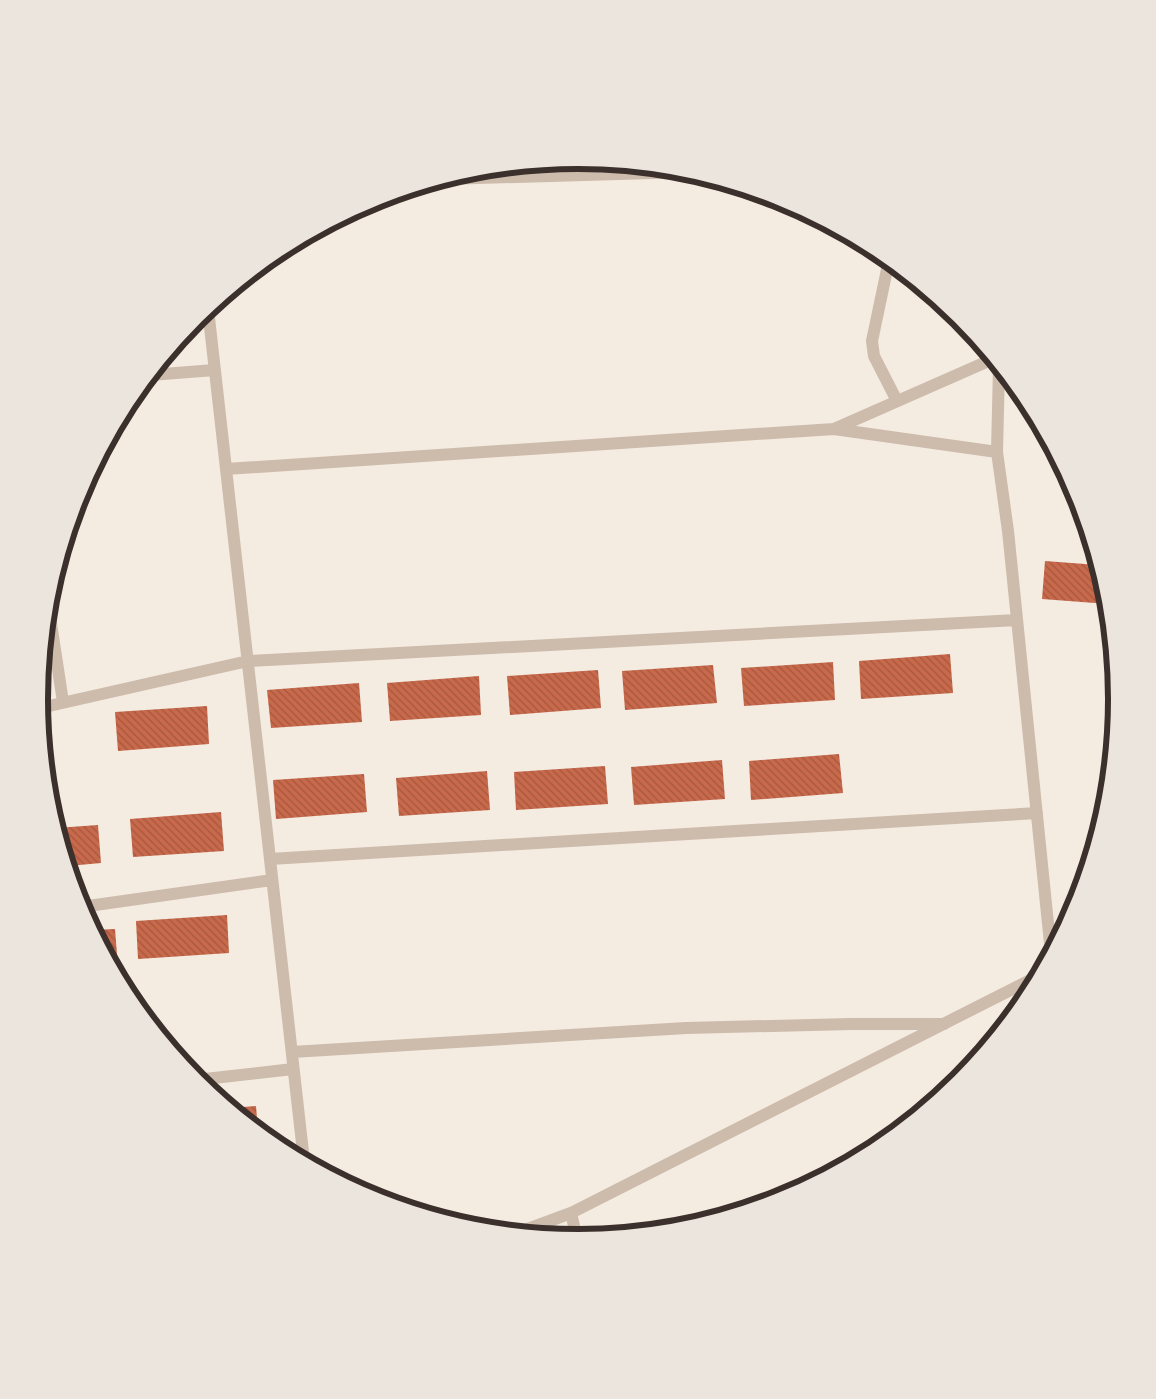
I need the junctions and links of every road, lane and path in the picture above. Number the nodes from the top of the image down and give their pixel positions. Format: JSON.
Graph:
{"nodes":[{"id":1,"x":641,"y":173,"type":"edge"},
{"id":2,"x":482,"y":178,"type":"edge"},
{"id":3,"x":887,"y":269,"type":"edge"},
{"id":4,"x":209,"y":318,"type":"edge"},
{"id":5,"x":987,"y":362,"type":"edge"},
{"id":6,"x":215,"y":370,"type":"junction"},
{"id":7,"x":159,"y":374,"type":"edge"},
{"id":8,"x":999,"y":377,"type":"edge"},
{"id":9,"x":897,"y":401,"type":"junction"},
{"id":10,"x":834,"y":428,"type":"junction"},
{"id":11,"x":997,"y":452,"type":"junction"},
{"id":12,"x":226,"y":469,"type":"junction"},
{"id":13,"x":1017,"y":620,"type":"junction"},
{"id":14,"x":52,"y":630,"type":"edge"},
{"id":15,"x":248,"y":661,"type":"junction"},
{"id":16,"x":63,"y":702,"type":"junction"},
{"id":17,"x":48,"y":706,"type":"edge"},
{"id":18,"x":1037,"y":813,"type":"junction"},
{"id":19,"x":270,"y":859,"type":"junction"},
{"id":20,"x":272,"y":880,"type":"junction"},
{"id":21,"x":89,"y":906,"type":"edge"},
{"id":22,"x":1050,"y":942,"type":"edge"},
{"id":23,"x":1027,"y":982,"type":"edge"},
{"id":24,"x":944,"y":1024,"type":"junction"},
{"id":25,"x":292,"y":1052,"type":"junction"},
{"id":26,"x":294,"y":1069,"type":"junction"},
{"id":27,"x":207,"y":1079,"type":"edge"},
{"id":28,"x":303,"y":1153,"type":"edge"},
{"id":29,"x":571,"y":1213,"type":"junction"},
{"id":30,"x":531,"y":1228,"type":"edge"},
{"id":31,"x":575,"y":1230,"type":"edge"}],
"edges":[{"from":1,"to":2,"type":"street"},
{"from":3,"to":9,"type":"street"},
{"from":4,"to":6,"type":"street"},
{"from":5,"to":9,"type":"street"},
{"from":6,"to":7,"type":"street"},
{"from":6,"to":12,"type":"street"},
{"from":8,"to":11,"type":"street"},
{"from":9,"to":10,"type":"street"},
{"from":10,"to":11,"type":"street"},
{"from":10,"to":12,"type":"street"},
{"from":11,"to":13,"type":"street"},
{"from":12,"to":15,"type":"street"},
{"from":13,"to":15,"type":"street"},
{"from":13,"to":18,"type":"street"},
{"from":14,"to":16,"type":"street"},
{"from":15,"to":16,"type":"street"},
{"from":15,"to":19,"type":"street"},
{"from":16,"to":17,"type":"street"},
{"from":18,"to":19,"type":"street"},
{"from":18,"to":22,"type":"street"},
{"from":19,"to":20,"type":"street"},
{"from":20,"to":21,"type":"street"},
{"from":20,"to":25,"type":"street"},
{"from":23,"to":24,"type":"street"},
{"from":24,"to":25,"type":"street"},
{"from":24,"to":29,"type":"street"},
{"from":25,"to":26,"type":"street"},
{"from":26,"to":27,"type":"street"},
{"from":26,"to":28,"type":"street"},
{"from":29,"to":30,"type":"street"},
{"from":29,"to":31,"type":"street"}]}
